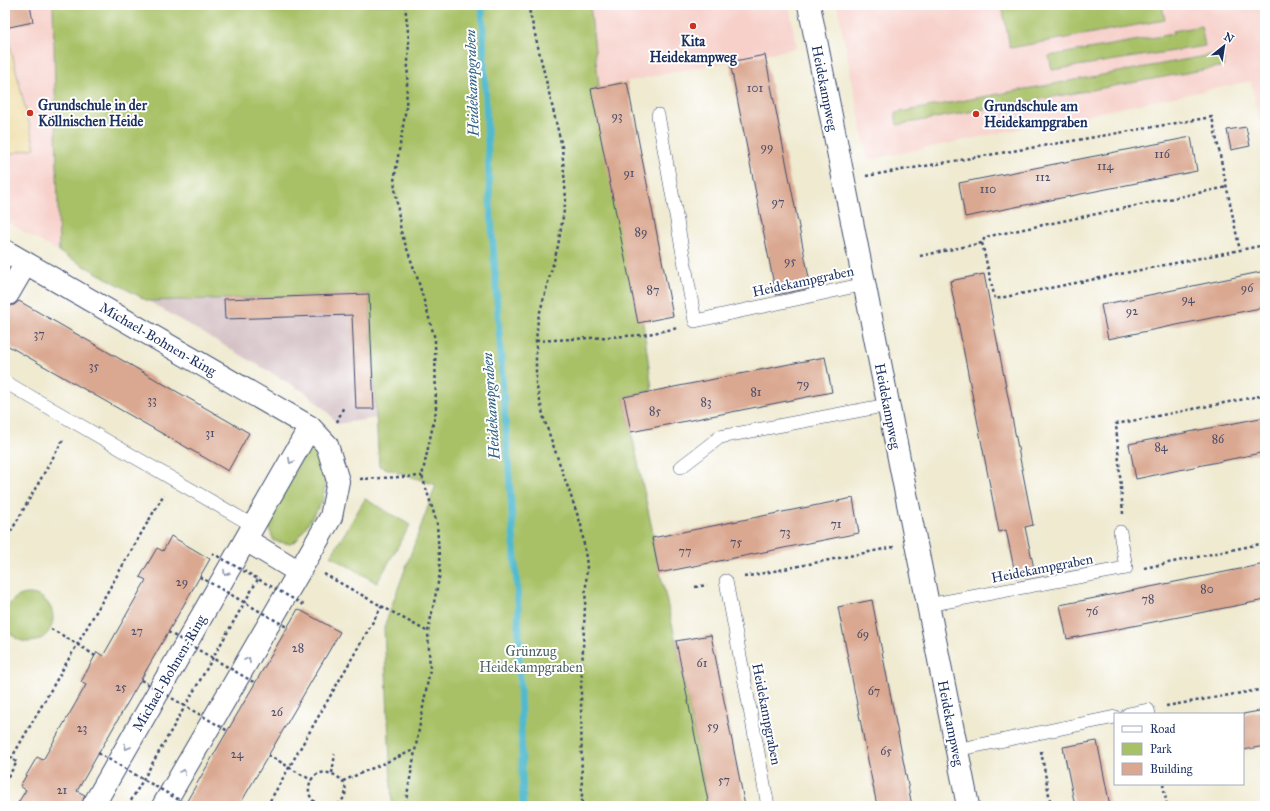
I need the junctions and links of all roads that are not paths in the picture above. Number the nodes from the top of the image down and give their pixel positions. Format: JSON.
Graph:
{"nodes":[{"id":1,"x":809,"y":5,"type":"edge"},
{"id":2,"x":658,"y":115,"type":"dead end"},
{"id":3,"x":5,"y":251,"type":"edge"},
{"id":4,"x":26,"y":263,"type":"junction"},
{"id":5,"x":865,"y":284,"type":"junction"},
{"id":6,"x":8,"y":294,"type":"dead end"},
{"id":7,"x":5,"y":382,"type":"edge"},
{"id":8,"x":888,"y":406,"type":"junction"},
{"id":9,"x":310,"y":426,"type":"junction"},
{"id":10,"x":681,"y":467,"type":"dead end"},
{"id":11,"x":1120,"y":532,"type":"road end"},
{"id":12,"x":250,"y":533,"type":"junction"},
{"id":13,"x":302,"y":567,"type":"junction"},
{"id":14,"x":726,"y":581,"type":"road end"},
{"id":15,"x":928,"y":605,"type":"junction"},
{"id":16,"x":1149,"y":712,"type":"edge"},
{"id":17,"x":1138,"y":713,"type":"edge"},
{"id":18,"x":1114,"y":717,"type":"edge"},
{"id":19,"x":956,"y":750,"type":"junction"},
{"id":20,"x":93,"y":806,"type":"edge"},
{"id":21,"x":164,"y":806,"type":"edge"},
{"id":22,"x":768,"y":806,"type":"edge"},
{"id":23,"x":968,"y":806,"type":"edge"}],
"edges":[{"from":1,"to":5,"type":"street","name":"Heidekampweg"},
{"from":2,"to":5,"type":"lane","name":"Heidekampgraben"},
{"from":3,"to":4,"type":"street","name":"Michael-Bohnen-Ring"},
{"from":4,"to":6,"type":"street"},
{"from":4,"to":9,"type":"street","name":"Michael-Bohnen-Ring"},
{"from":5,"to":8,"type":"street","name":"Heidekampweg"},
{"from":7,"to":12,"type":"lane"},
{"from":8,"to":10,"type":"lane"},
{"from":8,"to":15,"type":"street","name":"Heidekampweg"},
{"from":9,"to":12,"type":"street","name":"Michael-Bohnen-Ring","one_way":true},
{"from":9,"to":13,"type":"street","name":"Michael-Bohnen-Ring"},
{"from":11,"to":15,"type":"lane","name":"Heidekampgraben"},
{"from":12,"to":13,"type":"street"},
{"from":12,"to":20,"type":"street","name":"Michael-Bohnen-Ring","one_way":true},
{"from":21,"to":13,"type":"street","name":"Michael-Bohnen-Ring","one_way":true},
{"from":14,"to":22,"type":"lane","name":"Heidekampgraben"},
{"from":15,"to":19,"type":"street","name":"Heidekampweg"},
{"from":16,"to":17,"type":"lane"},
{"from":18,"to":19,"type":"lane"},
{"from":19,"to":23,"type":"street","name":"Heidekampweg"}]}
